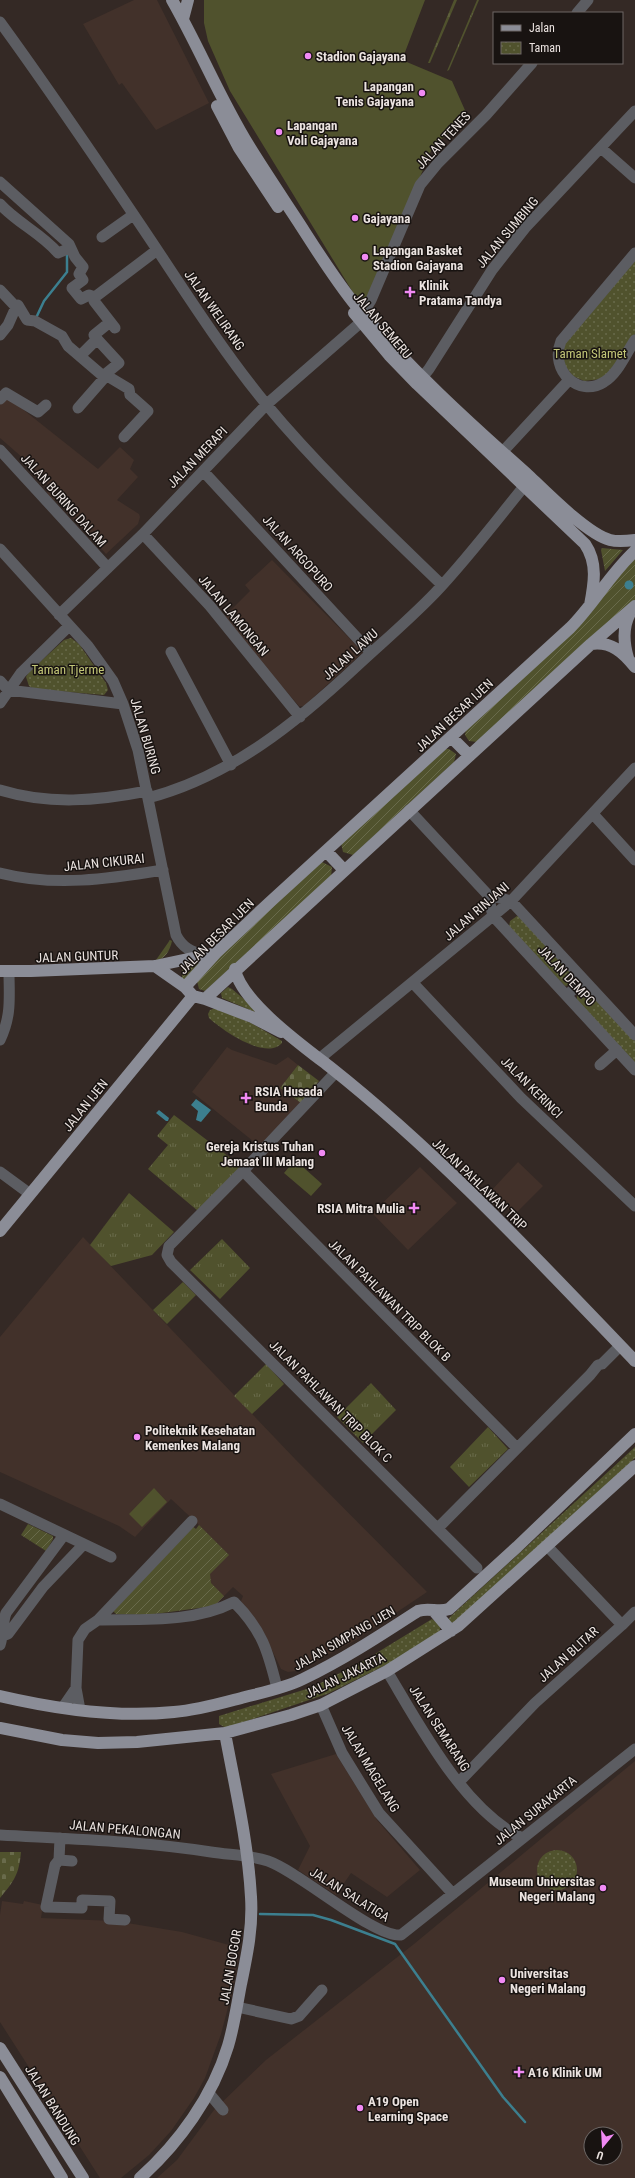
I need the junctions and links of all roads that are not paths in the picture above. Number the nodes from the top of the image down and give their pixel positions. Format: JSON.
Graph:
{"nodes":[{"id":1,"x":172,"y":0,"type":"edge"},
{"id":2,"x":188,"y":0,"type":"edge"},
{"id":3,"x":588,"y":0,"type":"edge"},
{"id":4,"x":578,"y":12,"type":"edge"},
{"id":5,"x":0,"y":22,"type":"edge"},
{"id":6,"x":184,"y":23,"type":"junction"},
{"id":7,"x":531,"y":64,"type":"edge"},
{"id":8,"x":635,"y":110,"type":"edge"},
{"id":9,"x":601,"y":148,"type":"junction"},
{"id":10,"x":635,"y":178,"type":"edge"},
{"id":11,"x":0,"y":182,"type":"edge"},
{"id":12,"x":0,"y":204,"type":"edge"},
{"id":13,"x":133,"y":214,"type":"junction"},
{"id":14,"x":102,"y":237,"type":"dead end"},
{"id":15,"x":68,"y":249,"type":"junction"},
{"id":16,"x":157,"y":250,"type":"junction"},
{"id":17,"x":635,"y":253,"type":"edge"},
{"id":18,"x":0,"y":290,"type":"edge"},
{"id":19,"x":95,"y":297,"type":"junction"},
{"id":20,"x":17,"y":306,"type":"junction"},
{"id":21,"x":362,"y":318,"type":"junction"},
{"id":22,"x":0,"y":335,"type":"edge"},
{"id":23,"x":97,"y":339,"type":"junction"},
{"id":24,"x":635,"y":340,"type":"edge"},
{"id":25,"x":80,"y":356,"type":"junction"},
{"id":26,"x":105,"y":376,"type":"junction"},
{"id":27,"x":569,"y":380,"type":"junction"},
{"id":28,"x":420,"y":381,"type":"junction"},
{"id":29,"x":0,"y":399,"type":"edge"},
{"id":30,"x":46,"y":404,"type":"dead end"},
{"id":31,"x":267,"y":404,"type":"junction"},
{"id":32,"x":78,"y":408,"type":"dead end"},
{"id":33,"x":124,"y":437,"type":"dead end"},
{"id":34,"x":0,"y":450,"type":"edge"},
{"id":35,"x":499,"y":456,"type":"junction"},
{"id":36,"x":203,"y":471,"type":"junction"},
{"id":37,"x":527,"y":482,"type":"junction"},
{"id":38,"x":143,"y":534,"type":"junction"},
{"id":39,"x":635,"y":540,"type":"edge"},
{"id":40,"x":0,"y":548,"type":"edge"},
{"id":41,"x":635,"y":551,"type":"edge"},
{"id":42,"x":108,"y":568,"type":"junction"},
{"id":43,"x":442,"y":585,"type":"junction"},
{"id":44,"x":590,"y":605,"type":"junction"},
{"id":45,"x":635,"y":606,"type":"edge"},
{"id":46,"x":59,"y":615,"type":"junction"},
{"id":47,"x":69,"y":626,"type":"junction"},
{"id":48,"x":591,"y":644,"type":"junction"},
{"id":49,"x":171,"y":652,"type":"dead end"},
{"id":50,"x":371,"y":654,"type":"junction"},
{"id":51,"x":632,"y":662,"type":"edge"},
{"id":52,"x":0,"y":681,"type":"edge"},
{"id":53,"x":8,"y":690,"type":"junction"},
{"id":54,"x":0,"y":703,"type":"edge"},
{"id":55,"x":123,"y":704,"type":"junction"},
{"id":56,"x":300,"y":716,"type":"junction"},
{"id":57,"x":451,"y":737,"type":"junction"},
{"id":58,"x":469,"y":755,"type":"junction"},
{"id":59,"x":231,"y":765,"type":"junction"},
{"id":60,"x":635,"y":768,"type":"edge"},
{"id":61,"x":0,"y":790,"type":"edge"},
{"id":62,"x":148,"y":795,"type":"junction"},
{"id":63,"x":409,"y":810,"type":"junction"},
{"id":64,"x":593,"y":814,"type":"junction"},
{"id":65,"x":326,"y":851,"type":"junction"},
{"id":66,"x":635,"y":860,"type":"edge"},
{"id":67,"x":163,"y":870,"type":"junction"},
{"id":68,"x":344,"y":870,"type":"junction"},
{"id":69,"x":0,"y":873,"type":"edge"},
{"id":70,"x":488,"y":895,"type":"junction"},
{"id":71,"x":511,"y":901,"type":"junction"},
{"id":72,"x":493,"y":916,"type":"junction"},
{"id":73,"x":210,"y":954,"type":"junction"},
{"id":74,"x":155,"y":966,"type":"junction"},
{"id":75,"x":235,"y":969,"type":"junction"},
{"id":76,"x":4,"y":971,"type":"edge"},
{"id":77,"x":584,"y":980,"type":"junction"},
{"id":78,"x":413,"y":983,"type":"junction"},
{"id":79,"x":194,"y":994,"type":"junction"},
{"id":80,"x":567,"y":995,"type":"junction"},
{"id":81,"x":635,"y":1035,"type":"edge"},
{"id":82,"x":295,"y":1039,"type":"junction"},
{"id":83,"x":0,"y":1040,"type":"edge"},
{"id":84,"x":617,"y":1050,"type":"junction"},
{"id":85,"x":320,"y":1059,"type":"junction"},
{"id":86,"x":600,"y":1065,"type":"dead end"},
{"id":87,"x":635,"y":1070,"type":"edge"},
{"id":88,"x":336,"y":1072,"type":"junction"},
{"id":89,"x":0,"y":1172,"type":"edge"},
{"id":90,"x":243,"y":1172,"type":"junction"},
{"id":91,"x":30,"y":1194,"type":"junction"},
{"id":92,"x":635,"y":1206,"type":"edge"},
{"id":93,"x":0,"y":1231,"type":"edge"},
{"id":94,"x":620,"y":1346,"type":"junction"},
{"id":95,"x":635,"y":1361,"type":"edge"},
{"id":96,"x":635,"y":1434,"type":"edge"},
{"id":97,"x":517,"y":1448,"type":"junction"},
{"id":98,"x":635,"y":1466,"type":"edge"},
{"id":99,"x":0,"y":1504,"type":"edge"},
{"id":100,"x":192,"y":1521,"type":"dead end"},
{"id":101,"x":438,"y":1528,"type":"junction"},
{"id":102,"x":64,"y":1535,"type":"junction"},
{"id":103,"x":84,"y":1544,"type":"junction"},
{"id":104,"x":547,"y":1546,"type":"junction"},
{"id":105,"x":111,"y":1557,"type":"dead end"},
{"id":106,"x":477,"y":1568,"type":"dead end"},
{"id":107,"x":12,"y":1604,"type":"junction"},
{"id":108,"x":434,"y":1611,"type":"junction"},
{"id":109,"x":24,"y":1612,"type":"junction"},
{"id":110,"x":635,"y":1612,"type":"edge"},
{"id":111,"x":98,"y":1620,"type":"junction"},
{"id":112,"x":622,"y":1625,"type":"junction"},
{"id":113,"x":451,"y":1631,"type":"junction"},
{"id":114,"x":2,"y":1640,"type":"edge"},
{"id":115,"x":387,"y":1671,"type":"junction"},
{"id":116,"x":76,"y":1688,"type":"junction"},
{"id":117,"x":277,"y":1688,"type":"junction"},
{"id":118,"x":0,"y":1696,"type":"edge"},
{"id":119,"x":321,"y":1705,"type":"junction"},
{"id":120,"x":63,"y":1707,"type":"junction"},
{"id":121,"x":80,"y":1710,"type":"junction"},
{"id":122,"x":0,"y":1728,"type":"edge"},
{"id":123,"x":225,"y":1733,"type":"junction"},
{"id":124,"x":635,"y":1749,"type":"edge"},
{"id":125,"x":459,"y":1782,"type":"junction"},
{"id":126,"x":507,"y":1831,"type":"junction"},
{"id":127,"x":0,"y":1834,"type":"edge"},
{"id":128,"x":60,"y":1838,"type":"junction"},
{"id":129,"x":522,"y":1838,"type":"junction"},
{"id":130,"x":513,"y":1845,"type":"junction"},
{"id":131,"x":247,"y":1856,"type":"junction"},
{"id":132,"x":59,"y":1860,"type":"junction"},
{"id":133,"x":72,"y":1860,"type":"dead end"},
{"id":134,"x":453,"y":1894,"type":"junction"},
{"id":135,"x":125,"y":1920,"type":"dead end"},
{"id":136,"x":322,"y":1990,"type":"dead end"},
{"id":137,"x":237,"y":2007,"type":"junction"},
{"id":138,"x":0,"y":2048,"type":"edge"},
{"id":139,"x":0,"y":2076,"type":"edge"},
{"id":140,"x":208,"y":2092,"type":"junction"},
{"id":141,"x":223,"y":2110,"type":"dead end"},
{"id":142,"x":62,"y":2178,"type":"edge"},
{"id":143,"x":83,"y":2178,"type":"edge"},
{"id":144,"x":140,"y":2178,"type":"edge"}],
"edges":[{"from":1,"to":6,"type":"main road","name":"JALAN SEMERU"},
{"from":2,"to":6,"type":"main road","name":"JALAN SEMERU"},
{"from":3,"to":4,"type":"street"},
{"from":5,"to":13,"type":"street","name":"JALAN WELIRANG"},
{"from":6,"to":21,"type":"main road","name":"JALAN SEMERU"},
{"from":7,"to":21,"type":"street","name":"JALAN TENES"},
{"from":8,"to":9,"type":"street","name":"JALAN SUMBING"},
{"from":9,"to":10,"type":"street"},
{"from":9,"to":28,"type":"street","name":"JALAN SUMBING"},
{"from":11,"to":15,"type":"street"},
{"from":12,"to":15,"type":"street"},
{"from":13,"to":14,"type":"street"},
{"from":13,"to":16,"type":"street","name":"JALAN WELIRANG"},
{"from":15,"to":19,"type":"street"},
{"from":16,"to":19,"type":"street"},
{"from":16,"to":31,"type":"street","name":"JALAN WELIRANG"},
{"from":17,"to":27,"type":"street"},
{"from":18,"to":20,"type":"street"},
{"from":19,"to":23,"type":"street"},
{"from":20,"to":22,"type":"street"},
{"from":20,"to":25,"type":"street"},
{"from":21,"to":28,"type":"main road","name":"JALAN SEMERU"},
{"from":21,"to":31,"type":"street","name":"JALAN MERAPI"},
{"from":23,"to":25,"type":"street"},
{"from":23,"to":26,"type":"street"},
{"from":24,"to":27,"type":"street"},
{"from":25,"to":26,"type":"street"},
{"from":26,"to":32,"type":"street"},
{"from":26,"to":33,"type":"street"},
{"from":27,"to":35,"type":"street"},
{"from":28,"to":35,"type":"main road","name":"JALAN SEMERU"},
{"from":29,"to":30,"type":"street"},
{"from":31,"to":36,"type":"street","name":"JALAN MERAPI"},
{"from":31,"to":43,"type":"street","name":"JALAN WELIRANG"},
{"from":34,"to":42,"type":"street","name":"JALAN BURING DALAM"},
{"from":35,"to":37,"type":"main road","name":"JALAN SEMERU"},
{"from":36,"to":38,"type":"street","name":"JALAN MERAPI"},
{"from":36,"to":50,"type":"street","name":"JALAN ARGOPURO"},
{"from":37,"to":39,"type":"main road","name":"JALAN SEMERU"},
{"from":37,"to":43,"type":"street","name":"JALAN LAWU"},
{"from":37,"to":44,"type":"main road","name":"JALAN SEMERU"},
{"from":38,"to":42,"type":"street","name":"JALAN MERAPI"},
{"from":38,"to":56,"type":"street","name":"JALAN LAMONGAN"},
{"from":40,"to":46,"type":"street","name":"JALAN BURING"},
{"from":41,"to":44,"type":"main road","name":"JALAN BESAR IJEN"},
{"from":42,"to":46,"type":"street","name":"JALAN MERAPI"},
{"from":43,"to":50,"type":"street","name":"JALAN LAWU"},
{"from":44,"to":57,"type":"main road","name":"JALAN BESAR IJEN"},
{"from":45,"to":48,"type":"main road"},
{"from":45,"to":51,"type":"main road"},
{"from":46,"to":47,"type":"street","name":"JALAN BURING"},
{"from":47,"to":53,"type":"street"},
{"from":47,"to":55,"type":"street","name":"JALAN BURING"},
{"from":48,"to":51,"type":"main road"},
{"from":48,"to":58,"type":"main road"},
{"from":49,"to":59,"type":"street"},
{"from":50,"to":56,"type":"street","name":"JALAN LAWU"},
{"from":52,"to":53,"type":"street"},
{"from":53,"to":54,"type":"street"},
{"from":53,"to":55,"type":"street"},
{"from":55,"to":62,"type":"street","name":"JALAN BURING"},
{"from":56,"to":59,"type":"street","name":"JALAN LAWU"},
{"from":57,"to":58,"type":"main road"},
{"from":57,"to":65,"type":"main road","name":"JALAN BESAR IJEN"},
{"from":58,"to":63,"type":"main road"},
{"from":59,"to":62,"type":"street","name":"JALAN LAWU"},
{"from":60,"to":64,"type":"street","name":"JALAN RINJANI"},
{"from":61,"to":62,"type":"street","name":"JALAN LAWU"},
{"from":62,"to":67,"type":"street","name":"JALAN BURING"},
{"from":63,"to":68,"type":"main road"},
{"from":63,"to":70,"type":"street","name":"JALAN DEMPO"},
{"from":64,"to":66,"type":"street"},
{"from":64,"to":71,"type":"street","name":"JALAN RINJANI"},
{"from":65,"to":68,"type":"main road"},
{"from":65,"to":73,"type":"main road","name":"JALAN BESAR IJEN"},
{"from":67,"to":69,"type":"street","name":"JALAN CIKURAI"},
{"from":67,"to":73,"type":"street","name":"JALAN BURING"},
{"from":68,"to":75,"type":"main road"},
{"from":70,"to":71,"type":"street"},
{"from":70,"to":72,"type":"street","name":"JALAN DEMPO"},
{"from":71,"to":72,"type":"street","name":"JALAN RINJANI"},
{"from":71,"to":77,"type":"street","name":"JALAN DEMPO"},
{"from":72,"to":78,"type":"street","name":"JALAN RINJANI"},
{"from":72,"to":80,"type":"street","name":"JALAN DEMPO"},
{"from":73,"to":74,"type":"main road","name":"JALAN GUNTUR"},
{"from":73,"to":79,"type":"main road","name":"JALAN BESAR IJEN"},
{"from":74,"to":76,"type":"main road","name":"JALAN GUNTUR"},
{"from":74,"to":79,"type":"main road","name":"JALAN PAHLAWAN TRIP"},
{"from":75,"to":79,"type":"main road"},
{"from":75,"to":82,"type":"main road","name":"JALAN PAHLAWAN TRIP"},
{"from":76,"to":83,"type":"street"},
{"from":77,"to":80,"type":"street"},
{"from":77,"to":81,"type":"street","name":"JALAN DEMPO"},
{"from":78,"to":85,"type":"street","name":"JALAN RINJANI"},
{"from":78,"to":92,"type":"street","name":"JALAN KERINCI"},
{"from":79,"to":82,"type":"main road","name":"JALAN PAHLAWAN TRIP"},
{"from":79,"to":91,"type":"main road","name":"JALAN IJEN"},
{"from":80,"to":84,"type":"street","name":"JALAN DEMPO"},
{"from":82,"to":85,"type":"main road","name":"JALAN PAHLAWAN TRIP"},
{"from":84,"to":86,"type":"street"},
{"from":84,"to":87,"type":"street","name":"JALAN DEMPO"},
{"from":85,"to":88,"type":"main road","name":"JALAN PAHLAWAN TRIP"},
{"from":88,"to":90,"type":"street"},
{"from":88,"to":94,"type":"main road","name":"JALAN PAHLAWAN TRIP"},
{"from":89,"to":91,"type":"street"},
{"from":90,"to":97,"type":"street","name":"JALAN PAHLAWAN TRIP BLOK B"},
{"from":90,"to":101,"type":"street","name":"JALAN PAHLAWAN TRIP BLOK C"},
{"from":91,"to":93,"type":"main road","name":"JALAN IJEN"},
{"from":94,"to":95,"type":"main road","name":"JALAN PAHLAWAN TRIP"},
{"from":94,"to":97,"type":"street"},
{"from":96,"to":108,"type":"main road","name":"JALAN SIMPANG IJEN"},
{"from":97,"to":101,"type":"street"},
{"from":98,"to":104,"type":"main road","name":"JALAN JAKARTA"},
{"from":99,"to":102,"type":"street"},
{"from":100,"to":111,"type":"street"},
{"from":101,"to":106,"type":"street","name":"JALAN PAHLAWAN TRIP BLOK C"},
{"from":102,"to":103,"type":"street"},
{"from":102,"to":107,"type":"street"},
{"from":103,"to":105,"type":"street"},
{"from":103,"to":109,"type":"street"},
{"from":104,"to":112,"type":"street"},
{"from":104,"to":113,"type":"main road","name":"JALAN JAKARTA"},
{"from":107,"to":109,"type":"street"},
{"from":107,"to":114,"type":"street"},
{"from":108,"to":113,"type":"main road"},
{"from":108,"to":117,"type":"main road","name":"JALAN SIMPANG IJEN"},
{"from":109,"to":114,"type":"street"},
{"from":110,"to":112,"type":"street","name":"JALAN BLITAR"},
{"from":111,"to":116,"type":"street"},
{"from":111,"to":117,"type":"street"},
{"from":112,"to":125,"type":"street","name":"JALAN BLITAR"},
{"from":113,"to":115,"type":"main road","name":"JALAN JAKARTA"},
{"from":115,"to":119,"type":"main road","name":"JALAN JAKARTA"},
{"from":115,"to":125,"type":"street","name":"JALAN SEMARANG"},
{"from":116,"to":120,"type":"street"},
{"from":116,"to":121,"type":"street"},
{"from":117,"to":121,"type":"main road","name":"JALAN SIMPANG IJEN"},
{"from":118,"to":120,"type":"main road","name":"JALAN SIMPANG IJEN"},
{"from":119,"to":123,"type":"main road","name":"JALAN JAKARTA"},
{"from":119,"to":134,"type":"street","name":"JALAN MAGELANG"},
{"from":120,"to":121,"type":"main road","name":"JALAN SIMPANG IJEN"},
{"from":122,"to":123,"type":"main road","name":"JALAN JAKARTA"},
{"from":123,"to":131,"type":"main road","name":"JALAN BOGOR"},
{"from":124,"to":129,"type":"street","name":"JALAN SURAKARTA"},
{"from":125,"to":126,"type":"street","name":"JALAN SEMARANG"},
{"from":126,"to":129,"type":"street","name":"JALAN SEMARANG"},
{"from":126,"to":130,"type":"street","name":"JALAN SEMARANG"},
{"from":127,"to":128,"type":"street","name":"JALAN PEKALONGAN"},
{"from":128,"to":131,"type":"street","name":"JALAN PEKALONGAN"},
{"from":128,"to":132,"type":"street"},
{"from":129,"to":130,"type":"street","name":"JALAN SURAKARTA"},
{"from":130,"to":134,"type":"street","name":"JALAN SURAKARTA"},
{"from":131,"to":134,"type":"street","name":"JALAN SALATIGA"},
{"from":131,"to":137,"type":"main road","name":"JALAN BOGOR"},
{"from":132,"to":133,"type":"street"},
{"from":132,"to":135,"type":"street"},
{"from":136,"to":137,"type":"street"},
{"from":137,"to":140,"type":"main road","name":"JALAN BOGOR"},
{"from":138,"to":143,"type":"main road","name":"JALAN BANDUNG"},
{"from":139,"to":142,"type":"main road"},
{"from":140,"to":141,"type":"street"},
{"from":140,"to":144,"type":"main road","name":"JALAN BOGOR"}]}
